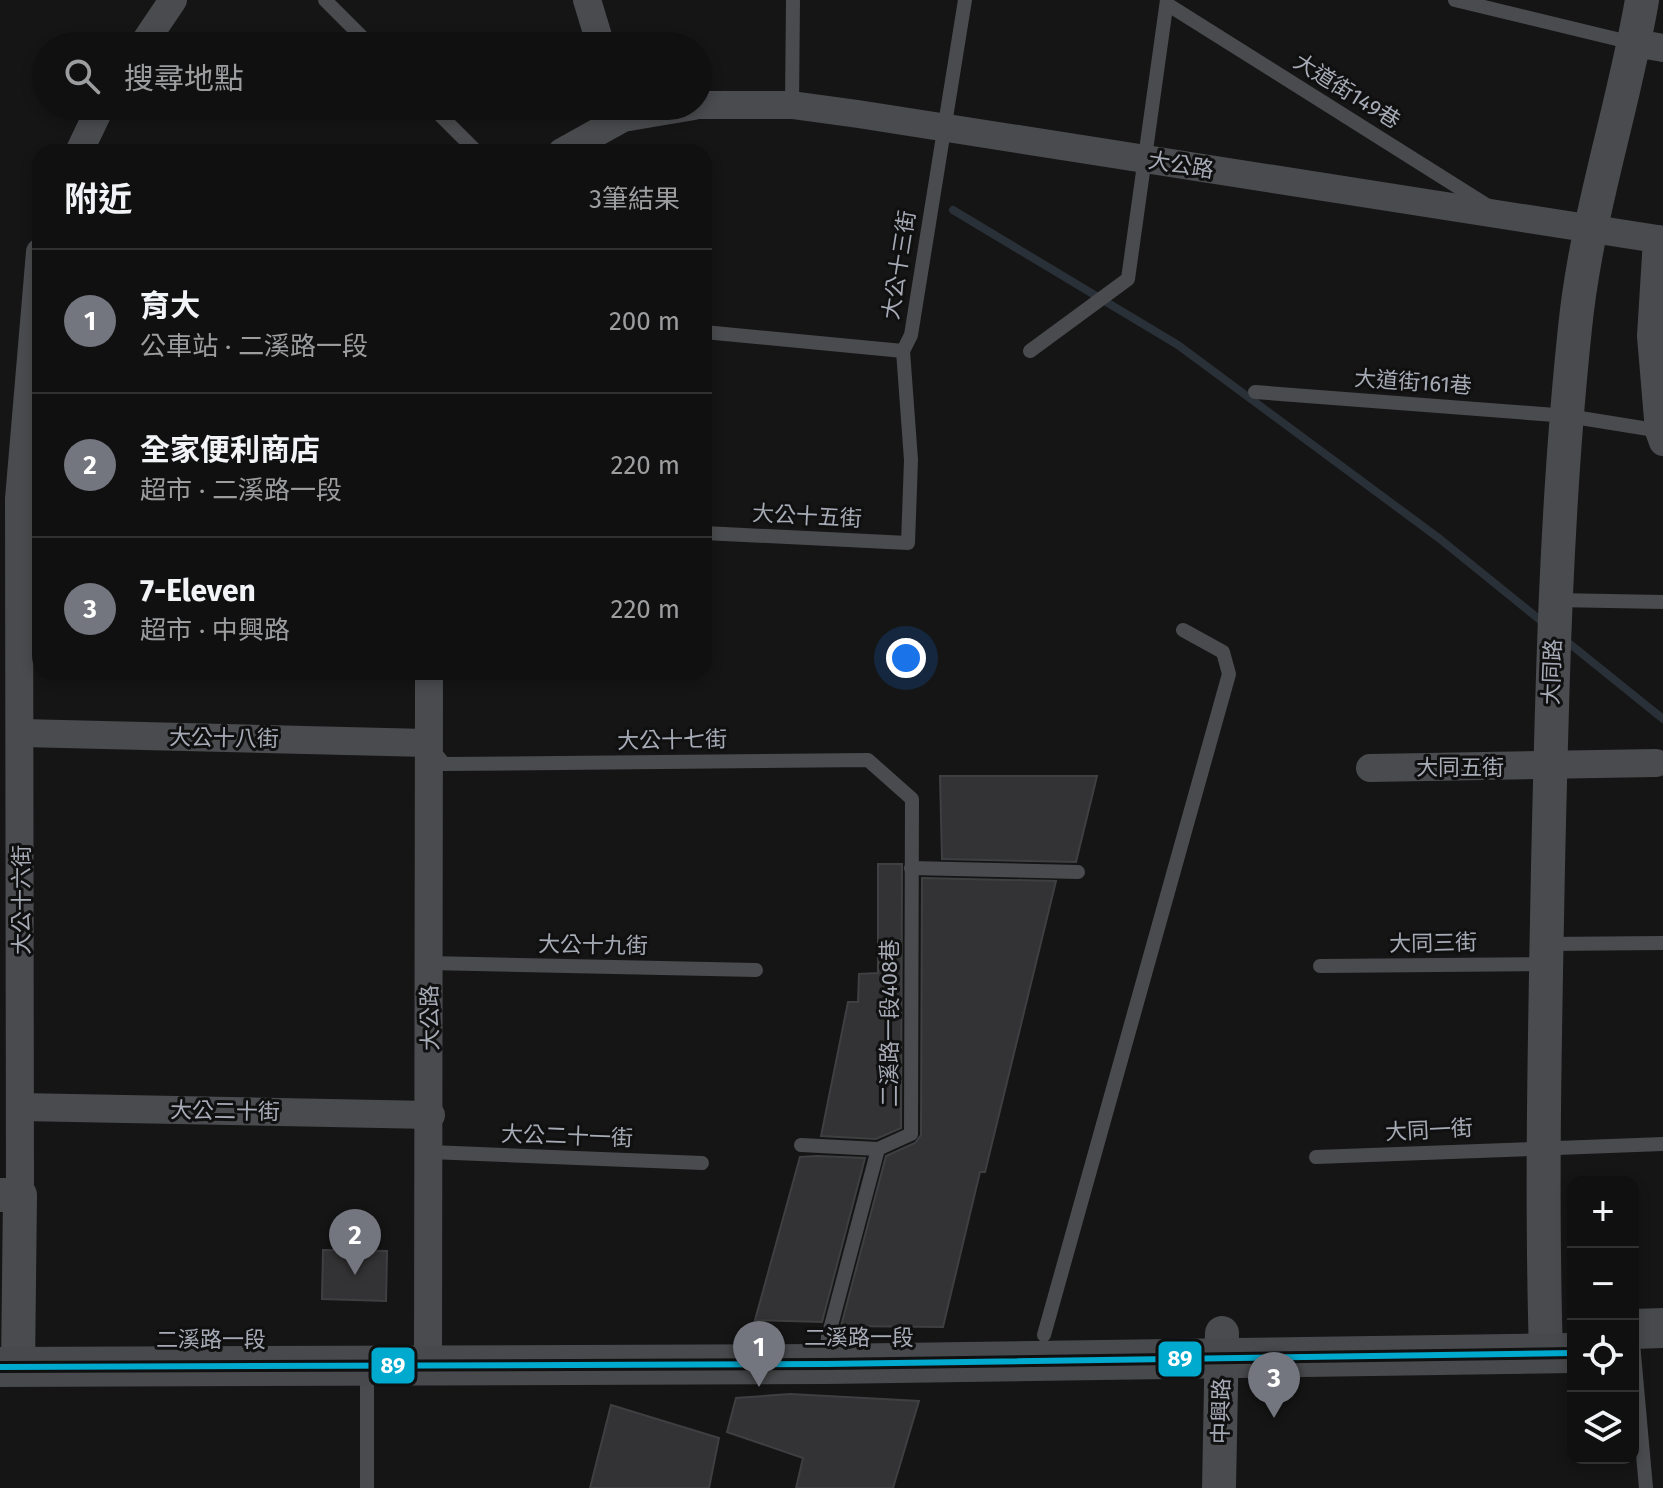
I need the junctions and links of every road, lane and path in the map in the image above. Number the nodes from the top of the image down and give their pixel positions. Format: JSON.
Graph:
{"nodes":[{"id":1,"x":173,"y":0,"type":"edge"},
{"id":2,"x":325,"y":0,"type":"edge"},
{"id":3,"x":587,"y":0,"type":"edge"},
{"id":4,"x":793,"y":0,"type":"edge"},
{"id":5,"x":965,"y":0,"type":"edge"},
{"id":6,"x":1455,"y":0,"type":"edge"},
{"id":7,"x":1642,"y":0,"type":"edge"},
{"id":8,"x":1167,"y":2,"type":"edge"},
{"id":9,"x":151,"y":32,"type":"edge"},
{"id":10,"x":357,"y":32,"type":"edge"},
{"id":11,"x":597,"y":32,"type":"edge"},
{"id":12,"x":1649,"y":46,"type":"edge"},
{"id":13,"x":792,"y":105,"type":"junction"},
{"id":14,"x":712,"y":106,"type":"edge"},
{"id":15,"x":94,"y":120,"type":"edge"},
{"id":16,"x":445,"y":120,"type":"edge"},
{"id":17,"x":610,"y":120,"type":"edge"},
{"id":18,"x":942,"y":128,"type":"junction"},
{"id":19,"x":83,"y":144,"type":"edge"},
{"id":20,"x":469,"y":144,"type":"edge"},
{"id":21,"x":574,"y":144,"type":"edge"},
{"id":22,"x":1147,"y":160,"type":"junction"},
{"id":23,"x":1504,"y":216,"type":"junction"},
{"id":24,"x":1590,"y":231,"type":"junction"},
{"id":25,"x":1660,"y":240,"type":"edge"},
{"id":26,"x":712,"y":333,"type":"edge"},
{"id":27,"x":903,"y":351,"type":"junction"},
{"id":28,"x":1030,"y":351,"type":"dead end"},
{"id":29,"x":1255,"y":392,"type":"dead end"},
{"id":30,"x":32,"y":413,"type":"edge"},
{"id":31,"x":1568,"y":416,"type":"junction"},
{"id":32,"x":31,"y":433,"type":"edge"},
{"id":33,"x":1662,"y":435,"type":"edge"},
{"id":34,"x":712,"y":533,"type":"edge"},
{"id":35,"x":30,"y":596,"type":"edge"},
{"id":36,"x":1663,"y":602,"type":"edge"},
{"id":37,"x":1554,"y":620,"type":"junction"},
{"id":38,"x":1183,"y":630,"type":"dead end"},
{"id":39,"x":429,"y":680,"type":"edge"},
{"id":40,"x":22,"y":733,"type":"junction"},
{"id":41,"x":427,"y":743,"type":"junction"},
{"id":42,"x":1656,"y":763,"type":"dead end"},
{"id":43,"x":1550,"y":767,"type":"junction"},
{"id":44,"x":1370,"y":768,"type":"dead end"},
{"id":45,"x":912,"y":799,"type":"joint"},
{"id":46,"x":911,"y":868,"type":"junction"},
{"id":47,"x":1078,"y":872,"type":"dead end"},
{"id":48,"x":1663,"y":943,"type":"edge"},
{"id":49,"x":1547,"y":954,"type":"junction"},
{"id":50,"x":429,"y":963,"type":"junction"},
{"id":51,"x":1320,"y":966,"type":"dead end"},
{"id":52,"x":756,"y":970,"type":"dead end"},
{"id":53,"x":20,"y":1107,"type":"junction"},
{"id":54,"x":431,"y":1115,"type":"junction"},
{"id":55,"x":1663,"y":1144,"type":"edge"},
{"id":56,"x":801,"y":1145,"type":"dead end"},
{"id":57,"x":1544,"y":1147,"type":"junction"},
{"id":58,"x":878,"y":1149,"type":"junction"},
{"id":59,"x":430,"y":1152,"type":"junction"},
{"id":60,"x":1316,"y":1157,"type":"dead end"},
{"id":61,"x":702,"y":1163,"type":"dead end"},
{"id":62,"x":10,"y":1195,"type":"edge"},
{"id":63,"x":1663,"y":1328,"type":"edge"},
{"id":64,"x":1639,"y":1329,"type":"edge"},
{"id":65,"x":1044,"y":1335,"type":"junction"},
{"id":66,"x":1559,"y":1340,"type":"edge"},
{"id":67,"x":1222,"y":1346,"type":"junction"},
{"id":68,"x":428,"y":1350,"type":"junction"},
{"id":69,"x":827,"y":1350,"type":"junction"},
{"id":70,"x":1639,"y":1353,"type":"edge"},
{"id":71,"x":1663,"y":1353,"type":"edge"},
{"id":72,"x":9,"y":1354,"type":"edge"},
{"id":73,"x":367,"y":1364,"type":"junction"},
{"id":74,"x":1637,"y":1392,"type":"edge"},
{"id":75,"x":367,"y":1488,"type":"edge"},
{"id":76,"x":1219,"y":1488,"type":"edge"},
{"id":77,"x":1646,"y":1488,"type":"edge"}],
"edges":[{"from":1,"to":9,"type":"street"},
{"from":2,"to":10,"type":"lane"},
{"from":3,"to":11,"type":"street"},
{"from":4,"to":13,"type":"lane"},
{"from":5,"to":18,"type":"lane","name":"大公十三街"},
{"from":6,"to":12,"type":"lane"},
{"from":7,"to":12,"type":"street","name":"大同路"},
{"from":8,"to":22,"type":"lane"},
{"from":8,"to":23,"type":"lane","name":"大道街149巷"},
{"from":12,"to":24,"type":"street","name":"大同路"},
{"from":13,"to":14,"type":"street","name":"大公路"},
{"from":13,"to":18,"type":"street","name":"大公路"},
{"from":15,"to":19,"type":"street"},
{"from":16,"to":20,"type":"lane"},
{"from":17,"to":21,"type":"street","name":"大公路"},
{"from":18,"to":22,"type":"street","name":"大公路"},
{"from":18,"to":27,"type":"lane","name":"大公十三街"},
{"from":22,"to":23,"type":"street","name":"大公路"},
{"from":22,"to":28,"type":"lane"},
{"from":23,"to":24,"type":"street","name":"大公路"},
{"from":24,"to":25,"type":"street","name":"大公路"},
{"from":24,"to":31,"type":"street","name":"大同路"},
{"from":25,"to":33,"type":"street"},
{"from":26,"to":27,"type":"lane","name":"大公十三街"},
{"from":27,"to":34,"type":"lane","name":"大公十五街"},
{"from":29,"to":31,"type":"lane","name":"大道街161巷"},
{"from":30,"to":32,"type":"street","name":"大公十六街"},
{"from":31,"to":33,"type":"lane","name":"大道街161巷"},
{"from":31,"to":37,"type":"street","name":"大同路"},
{"from":32,"to":35,"type":"street","name":"大公十六街"},
{"from":35,"to":40,"type":"street","name":"大公十六街"},
{"from":36,"to":37,"type":"lane"},
{"from":37,"to":43,"type":"street","name":"大同路"},
{"from":38,"to":65,"type":"lane"},
{"from":39,"to":41,"type":"street","name":"大公路"},
{"from":40,"to":41,"type":"street","name":"大公十八街"},
{"from":40,"to":53,"type":"street","name":"大公十六街"},
{"from":41,"to":45,"type":"lane","name":"大公十七街"},
{"from":41,"to":50,"type":"street","name":"大公路"},
{"from":42,"to":43,"type":"street","name":"大同五街"},
{"from":43,"to":44,"type":"street","name":"大同五街"},
{"from":43,"to":49,"type":"street","name":"大同路"},
{"from":45,"to":46,"type":"lane","name":"二溪路一段408巷"},
{"from":46,"to":47,"type":"lane"},
{"from":46,"to":58,"type":"lane","name":"二溪路一段408巷"},
{"from":48,"to":49,"type":"lane","name":"大同三街"},
{"from":49,"to":51,"type":"lane","name":"大同三街"},
{"from":49,"to":57,"type":"street","name":"大同路"},
{"from":50,"to":52,"type":"lane","name":"大公十九街"},
{"from":50,"to":54,"type":"street","name":"大公路"},
{"from":53,"to":54,"type":"street","name":"大公二十街"},
{"from":53,"to":62,"type":"street","name":"大公十六街"},
{"from":54,"to":59,"type":"street","name":"大公路"},
{"from":55,"to":57,"type":"lane","name":"大同一街"},
{"from":56,"to":58,"type":"lane"},
{"from":57,"to":60,"type":"lane","name":"大同一街"},
{"from":57,"to":66,"type":"street","name":"大同路"},
{"from":58,"to":69,"type":"lane"},
{"from":59,"to":61,"type":"lane","name":"大公二十一街"},
{"from":59,"to":68,"type":"street","name":"大公路"},
{"from":62,"to":72,"type":"street","name":"大公十六街"},
{"from":63,"to":64,"type":"main road"},
{"from":65,"to":67,"type":"main road","name":"二溪路一段"},
{"from":65,"to":69,"type":"main road","name":"二溪路一段"},
{"from":66,"to":67,"type":"main road","name":"二溪路一段"},
{"from":67,"to":69,"type":"main road","name":"二溪路一段"},
{"from":67,"to":76,"type":"street","name":"中興路"},
{"from":68,"to":69,"type":"main road","name":"二溪路一段"},
{"from":68,"to":72,"type":"main road","name":"二溪路一段"},
{"from":68,"to":73,"type":"main road","name":"二溪路一段"},
{"from":70,"to":71,"type":"main road"},
{"from":72,"to":73,"type":"main road","name":"二溪路一段"},
{"from":73,"to":75,"type":"lane"},
{"from":74,"to":77,"type":"lane"}]}
